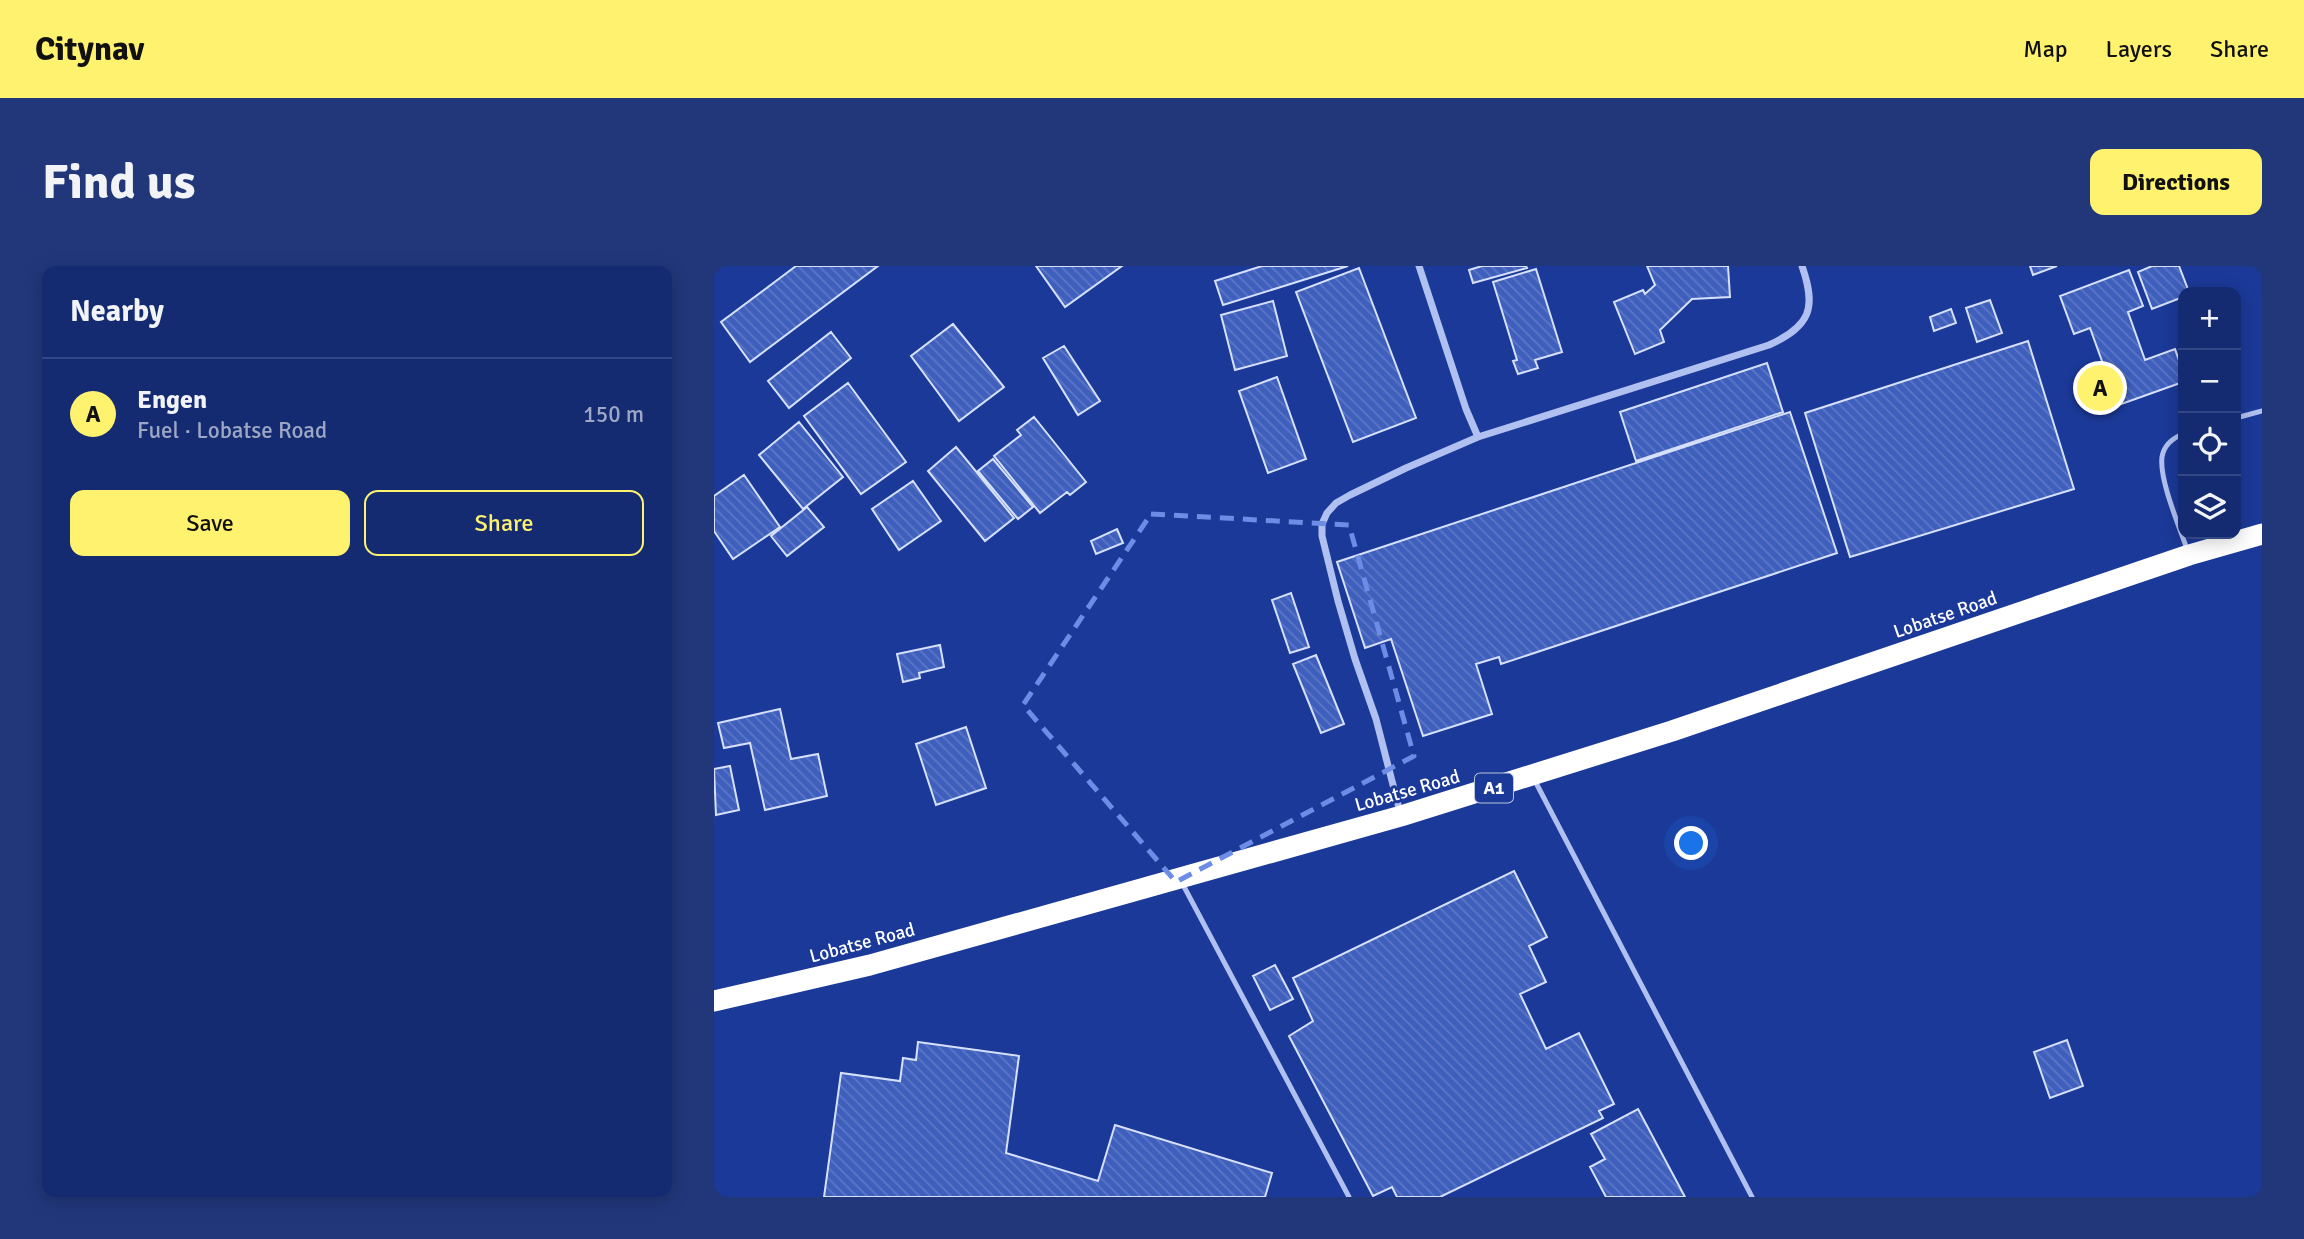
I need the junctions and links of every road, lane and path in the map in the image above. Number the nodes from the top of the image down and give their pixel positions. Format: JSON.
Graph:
{"nodes":[{"id":1,"x":1419,"y":266,"type":"edge"},
{"id":2,"x":1802,"y":266,"type":"edge"},
{"id":3,"x":2262,"y":411,"type":"edge"},
{"id":4,"x":2241,"y":417,"type":"edge"},
{"id":5,"x":1478,"y":437,"type":"junction"},
{"id":6,"x":2178,"y":437,"type":"edge"},
{"id":7,"x":2262,"y":534,"type":"edge"},
{"id":8,"x":2189,"y":555,"type":"junction"},
{"id":9,"x":1532,"y":776,"type":"junction"},
{"id":10,"x":1401,"y":816,"type":"junction"},
{"id":11,"x":1179,"y":877,"type":"junction"},
{"id":12,"x":714,"y":1001,"type":"edge"},
{"id":13,"x":1349,"y":1197,"type":"edge"},
{"id":14,"x":1752,"y":1197,"type":"edge"}],
"edges":[{"from":1,"to":5,"type":"street"},
{"from":2,"to":5,"type":"street"},
{"from":3,"to":4,"type":"lane"},
{"from":5,"to":10,"type":"street"},
{"from":6,"to":8,"type":"lane"},
{"from":7,"to":8,"type":"highway","name":"Lobatse Road","number":"A1"},
{"from":8,"to":9,"type":"highway","name":"Lobatse Road","number":"A1"},
{"from":9,"to":10,"type":"highway","name":"Lobatse Road","number":"A1"},
{"from":9,"to":14,"type":"lane"},
{"from":10,"to":11,"type":"highway","name":"Lobatse Road","number":"A1"},
{"from":11,"to":12,"type":"highway","name":"Lobatse Road","number":"A1"},
{"from":11,"to":13,"type":"lane"}]}
